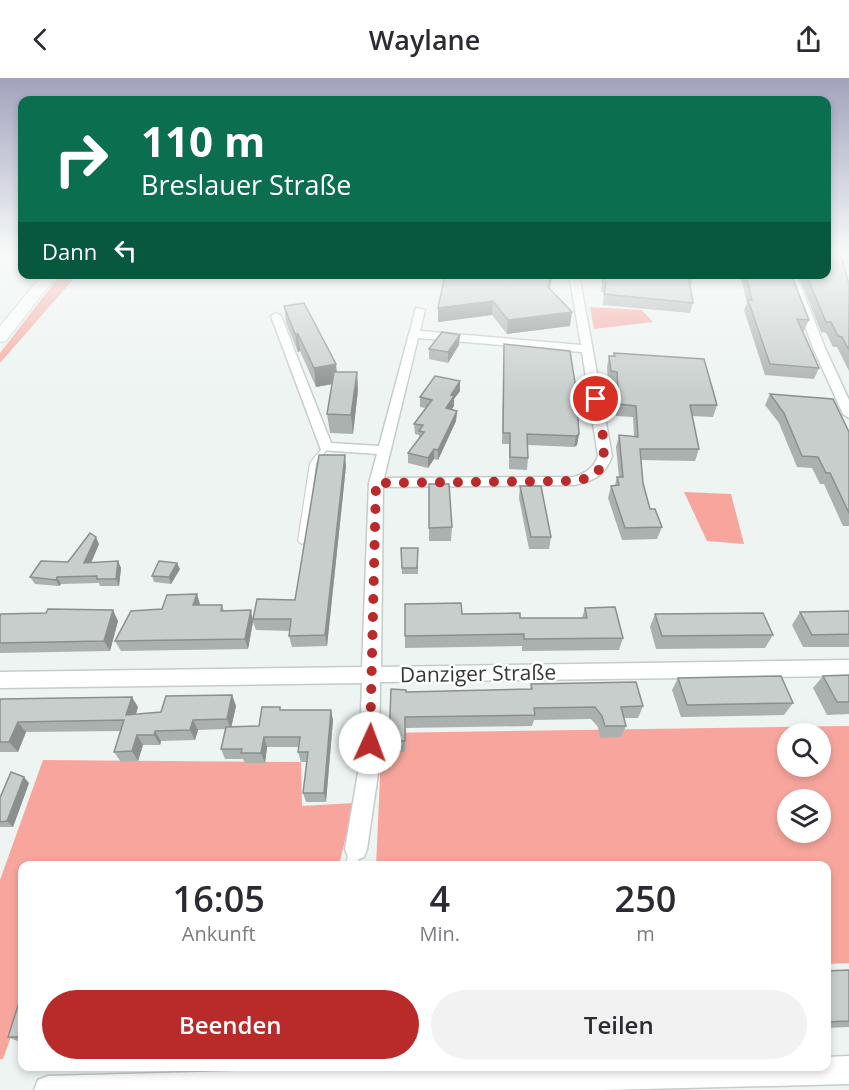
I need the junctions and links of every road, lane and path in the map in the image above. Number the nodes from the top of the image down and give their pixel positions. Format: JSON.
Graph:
{"nodes":[{"id":1,"x":30,"y":300,"type":"edge"},
{"id":2,"x":577,"y":300,"type":"edge"},
{"id":3,"x":801,"y":300,"type":"edge"},
{"id":4,"x":420,"y":310,"type":"dead end"},
{"id":5,"x":276,"y":316,"type":"dead end"},
{"id":6,"x":413,"y":334,"type":"junction"},
{"id":7,"x":0,"y":337,"type":"edge"},
{"id":8,"x":588,"y":349,"type":"junction"},
{"id":9,"x":849,"y":414,"type":"edge"},
{"id":10,"x":326,"y":447,"type":"junction"},
{"id":11,"x":384,"y":450,"type":"junction"},
{"id":12,"x":376,"y":483,"type":"junction"},
{"id":13,"x":302,"y":541,"type":"edge"},
{"id":14,"x":849,"y":668,"type":"edge"},
{"id":15,"x":372,"y":675,"type":"junction"},
{"id":16,"x":0,"y":680,"type":"edge"},
{"id":17,"x":356,"y":849,"type":"joint"},
{"id":18,"x":352,"y":861,"type":"edge"},
{"id":19,"x":849,"y":1070,"type":"edge"},
{"id":20,"x":820,"y":1071,"type":"edge"},
{"id":21,"x":831,"y":1071,"type":"edge"},
{"id":22,"x":317,"y":1075,"type":"edge"},
{"id":23,"x":353,"y":1087,"type":"edge"},
{"id":24,"x":48,"y":1090,"type":"edge"}],
"edges":[{"from":1,"to":7,"type":"main road"},
{"from":2,"to":8,"type":"street"},
{"from":3,"to":9,"type":"street"},
{"from":4,"to":6,"type":"street"},
{"from":5,"to":10,"type":"street"},
{"from":6,"to":8,"type":"street"},
{"from":6,"to":11,"type":"street"},
{"from":8,"to":12,"type":"street"},
{"from":10,"to":11,"type":"street"},
{"from":10,"to":13,"type":"lane"},
{"from":11,"to":12,"type":"street"},
{"from":12,"to":15,"type":"street"},
{"from":14,"to":15,"type":"street","name":"Danziger Straße"},
{"from":15,"to":16,"type":"street","name":"Danziger Straße"},
{"from":15,"to":17,"type":"street"},
{"from":17,"to":18,"type":"lane"},
{"from":19,"to":21,"type":"street"},
{"from":20,"to":23,"type":"street"},
{"from":22,"to":23,"type":"street"},
{"from":22,"to":24,"type":"street"}]}
